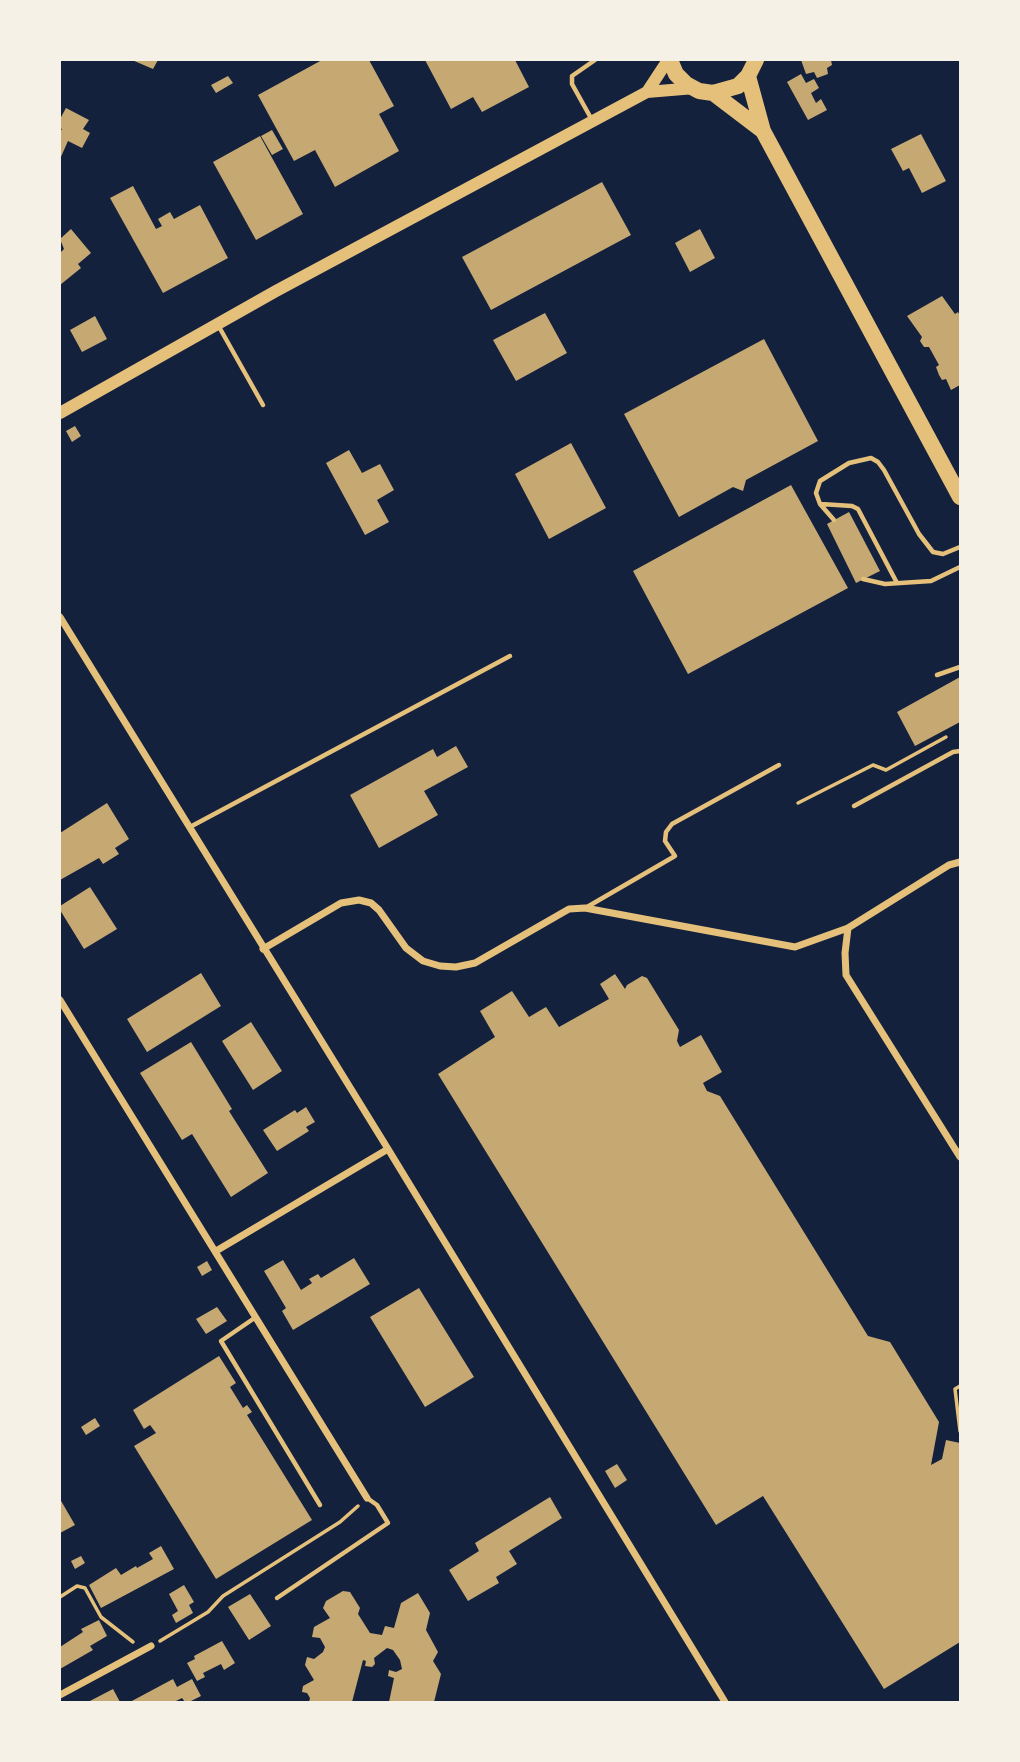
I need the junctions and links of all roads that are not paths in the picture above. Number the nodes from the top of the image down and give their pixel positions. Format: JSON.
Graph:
{"nodes":[{"id":1,"x":595,"y":60,"type":"edge"},
{"id":2,"x":669,"y":60,"type":"edge"},
{"id":3,"x":756,"y":60,"type":"edge"},
{"id":4,"x":748,"y":76,"type":"junction"},
{"id":5,"x":695,"y":88,"type":"junction"},
{"id":6,"x":647,"y":92,"type":"junction"},
{"id":7,"x":713,"y":93,"type":"junction"},
{"id":8,"x":593,"y":121,"type":"junction"},
{"id":9,"x":763,"y":131,"type":"junction"},
{"id":10,"x":218,"y":324,"type":"junction"},
{"id":11,"x":263,"y":405,"type":"dead end"},
{"id":12,"x":60,"y":413,"type":"edge"},
{"id":13,"x":961,"y":496,"type":"edge"},
{"id":14,"x":820,"y":504,"type":"junction"},
{"id":15,"x":834,"y":520,"type":"dead end"},
{"id":16,"x":961,"y":547,"type":"edge"},
{"id":17,"x":961,"y":567,"type":"edge"},
{"id":18,"x":863,"y":579,"type":"dead end"},
{"id":19,"x":897,"y":583,"type":"junction"},
{"id":20,"x":60,"y":617,"type":"edge"},
{"id":21,"x":510,"y":656,"type":"dead end"},
{"id":22,"x":961,"y":667,"type":"edge"},
{"id":23,"x":937,"y":675,"type":"dead end"},
{"id":24,"x":961,"y":751,"type":"edge"},
{"id":25,"x":779,"y":765,"type":"dead end"},
{"id":26,"x":854,"y":806,"type":"dead end"},
{"id":27,"x":189,"y":828,"type":"junction"},
{"id":28,"x":961,"y":862,"type":"edge"},
{"id":29,"x":585,"y":908,"type":"junction"},
{"id":30,"x":848,"y":928,"type":"junction"},
{"id":31,"x":263,"y":949,"type":"junction"},
{"id":32,"x":60,"y":1000,"type":"edge"},
{"id":33,"x":388,"y":1149,"type":"junction"},
{"id":34,"x":961,"y":1157,"type":"edge"},
{"id":35,"x":216,"y":1251,"type":"junction"},
{"id":36,"x":256,"y":1316,"type":"junction"},
{"id":37,"x":368,"y":1498,"type":"joint"},
{"id":38,"x":320,"y":1505,"type":"dead end"},
{"id":39,"x":277,"y":1598,"type":"dead end"},
{"id":40,"x":147,"y":1648,"type":"road end"},
{"id":41,"x":60,"y":1695,"type":"edge"},
{"id":42,"x":724,"y":1703,"type":"edge"}],
"edges":[{"from":1,"to":8,"type":"lane"},
{"from":2,"to":5,"type":"main road"},
{"from":2,"to":6,"type":"street"},
{"from":3,"to":4,"type":"main road"},
{"from":4,"to":7,"type":"main road"},
{"from":4,"to":9,"type":"main road"},
{"from":5,"to":6,"type":"street"},
{"from":5,"to":7,"type":"main road"},
{"from":6,"to":8,"type":"street"},
{"from":7,"to":9,"type":"main road"},
{"from":8,"to":10,"type":"street"},
{"from":9,"to":13,"type":"main road"},
{"from":10,"to":11,"type":"lane"},
{"from":10,"to":12,"type":"street"},
{"from":14,"to":15,"type":"lane"},
{"from":14,"to":16,"type":"lane"},
{"from":14,"to":19,"type":"lane"},
{"from":17,"to":19,"type":"lane"},
{"from":18,"to":19,"type":"lane"},
{"from":20,"to":27,"type":"street"},
{"from":21,"to":27,"type":"lane"},
{"from":22,"to":23,"type":"lane"},
{"from":24,"to":26,"type":"lane"},
{"from":25,"to":29,"type":"lane"},
{"from":27,"to":31,"type":"street"},
{"from":28,"to":30,"type":"street"},
{"from":29,"to":30,"type":"street"},
{"from":29,"to":31,"type":"street"},
{"from":30,"to":34,"type":"street"},
{"from":31,"to":33,"type":"street"},
{"from":32,"to":35,"type":"street"},
{"from":33,"to":35,"type":"street"},
{"from":33,"to":42,"type":"street"},
{"from":35,"to":36,"type":"street"},
{"from":36,"to":37,"type":"street"},
{"from":36,"to":38,"type":"lane"},
{"from":37,"to":39,"type":"lane"},
{"from":40,"to":41,"type":"street"}]}
